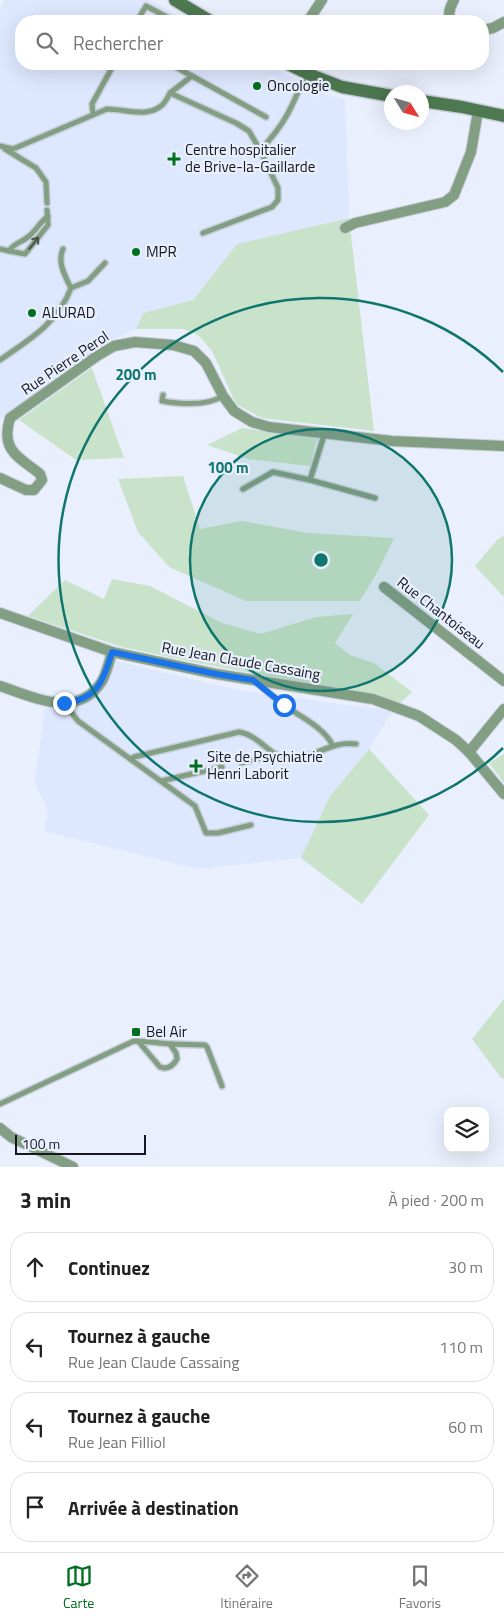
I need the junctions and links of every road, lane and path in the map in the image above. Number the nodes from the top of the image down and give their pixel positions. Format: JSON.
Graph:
{"nodes":[{"id":1,"x":175,"y":0,"type":"edge"},
{"id":2,"x":322,"y":0,"type":"edge"},
{"id":3,"x":454,"y":0,"type":"edge"},
{"id":4,"x":141,"y":15,"type":"edge"},
{"id":5,"x":163,"y":15,"type":"edge"},
{"id":6,"x":200,"y":15,"type":"edge"},
{"id":7,"x":312,"y":15,"type":"edge"},
{"id":8,"x":449,"y":15,"type":"edge"},
{"id":9,"x":504,"y":22,"type":"edge"},
{"id":10,"x":489,"y":29,"type":"edge"},
{"id":11,"x":111,"y":70,"type":"edge"},
{"id":12,"x":181,"y":70,"type":"edge"},
{"id":13,"x":300,"y":70,"type":"edge"},
{"id":14,"x":306,"y":73,"type":"junction"},
{"id":15,"x":192,"y":76,"type":"junction"},
{"id":16,"x":170,"y":93,"type":"junction"},
{"id":17,"x":384,"y":95,"type":"edge"},
{"id":18,"x":429,"y":102,"type":"edge"},
{"id":19,"x":478,"y":111,"type":"junction"},
{"id":20,"x":93,"y":114,"type":"junction"},
{"id":21,"x":504,"y":116,"type":"edge"},
{"id":22,"x":266,"y":117,"type":"dead end"},
{"id":23,"x":0,"y":146,"type":"edge"},
{"id":24,"x":260,"y":150,"type":"junction"},
{"id":25,"x":47,"y":203,"type":"dead end"},
{"id":26,"x":345,"y":228,"type":"dead end"},
{"id":27,"x":203,"y":233,"type":"dead end"},
{"id":28,"x":0,"y":249,"type":"edge"},
{"id":29,"x":63,"y":249,"type":"dead end"},
{"id":30,"x":9,"y":251,"type":"junction"},
{"id":31,"x":105,"y":263,"type":"dead end"},
{"id":32,"x":71,"y":288,"type":"junction"},
{"id":33,"x":0,"y":360,"type":"edge"},
{"id":34,"x":163,"y":395,"type":"dead end"},
{"id":35,"x":223,"y":396,"type":"junction"},
{"id":36,"x":325,"y":432,"type":"junction"},
{"id":37,"x":504,"y":446,"type":"edge"},
{"id":38,"x":0,"y":478,"type":"edge"},
{"id":39,"x":310,"y":480,"type":"junction"},
{"id":40,"x":243,"y":489,"type":"dead end"},
{"id":41,"x":375,"y":498,"type":"dead end"},
{"id":42,"x":384,"y":587,"type":"dead end"},
{"id":43,"x":0,"y":613,"type":"edge"},
{"id":44,"x":112,"y":652,"type":"junction"},
{"id":45,"x":253,"y":680,"type":"junction"},
{"id":46,"x":504,"y":681,"type":"edge"},
{"id":47,"x":0,"y":686,"type":"edge"},
{"id":48,"x":64,"y":703,"type":"junction"},
{"id":49,"x":504,"y":709,"type":"edge"},
{"id":50,"x":356,"y":744,"type":"dead end"},
{"id":51,"x":333,"y":746,"type":"junction"},
{"id":52,"x":469,"y":752,"type":"junction"},
{"id":53,"x":276,"y":754,"type":"junction"},
{"id":54,"x":130,"y":759,"type":"junction"},
{"id":55,"x":241,"y":762,"type":"dead end"},
{"id":56,"x":222,"y":767,"type":"dead end"},
{"id":57,"x":161,"y":781,"type":"junction"},
{"id":58,"x":504,"y":794,"type":"edge"},
{"id":59,"x":250,"y":825,"type":"dead end"},
{"id":60,"x":138,"y":1041,"type":"junction"},
{"id":61,"x":170,"y":1044,"type":"junction"},
{"id":62,"x":222,"y":1086,"type":"dead end"},
{"id":63,"x":0,"y":1104,"type":"edge"},
{"id":64,"x":0,"y":1128,"type":"edge"},
{"id":65,"x":73,"y":1167,"type":"edge"}],
"edges":[{"from":1,"to":6,"type":"main road"},
{"from":2,"to":7,"type":"street"},
{"from":3,"to":8,"type":"street"},
{"from":4,"to":5,"type":"lane"},
{"from":9,"to":10,"type":"street"},
{"from":11,"to":20,"type":"lane"},
{"from":12,"to":15,"type":"lane"},
{"from":13,"to":14,"type":"main road"},
{"from":14,"to":17,"type":"main road"},
{"from":14,"to":24,"type":"lane"},
{"from":15,"to":16,"type":"lane"},
{"from":15,"to":22,"type":"lane"},
{"from":16,"to":20,"type":"lane"},
{"from":16,"to":24,"type":"lane"},
{"from":18,"to":19,"type":"main road"},
{"from":19,"to":21,"type":"main road"},
{"from":19,"to":26,"type":"street"},
{"from":20,"to":23,"type":"lane"},
{"from":23,"to":25,"type":"lane"},
{"from":24,"to":27,"type":"lane"},
{"from":28,"to":30,"type":"lane"},
{"from":29,"to":32,"type":"lane"},
{"from":30,"to":30,"type":"lane","one_way":true},
{"from":31,"to":32,"type":"lane"},
{"from":32,"to":33,"type":"lane"},
{"from":34,"to":35,"type":"lane"},
{"from":35,"to":36,"type":"street","name":"Rue Pierre Perol"},
{"from":35,"to":38,"type":"street","name":"Rue Pierre Perol"},
{"from":36,"to":37,"type":"street","name":"Rue Pierre Perol"},
{"from":36,"to":39,"type":"lane"},
{"from":39,"to":40,"type":"lane"},
{"from":39,"to":41,"type":"lane"},
{"from":42,"to":46,"type":"street","name":"Rue Chantoiseau"},
{"from":43,"to":44,"type":"street","name":"Rue Jean Claude Cassaing"},
{"from":44,"to":45,"type":"street","name":"Rue Jean Claude Cassaing"},
{"from":44,"to":48,"type":"street"},
{"from":45,"to":51,"type":"lane"},
{"from":45,"to":52,"type":"street","name":"Rue Jean Claude Cassaing"},
{"from":47,"to":48,"type":"street"},
{"from":48,"to":54,"type":"lane"},
{"from":49,"to":52,"type":"street"},
{"from":50,"to":51,"type":"lane"},
{"from":51,"to":53,"type":"lane"},
{"from":52,"to":58,"type":"street","name":"Rue Jean Claude Cassaing"},
{"from":53,"to":54,"type":"lane"},
{"from":53,"to":55,"type":"lane"},
{"from":54,"to":57,"type":"lane"},
{"from":56,"to":57,"type":"lane"},
{"from":57,"to":59,"type":"lane"},
{"from":60,"to":61,"type":"lane"},
{"from":60,"to":61,"type":"lane"},
{"from":60,"to":63,"type":"lane"},
{"from":61,"to":62,"type":"lane"},
{"from":64,"to":65,"type":"street"}]}
